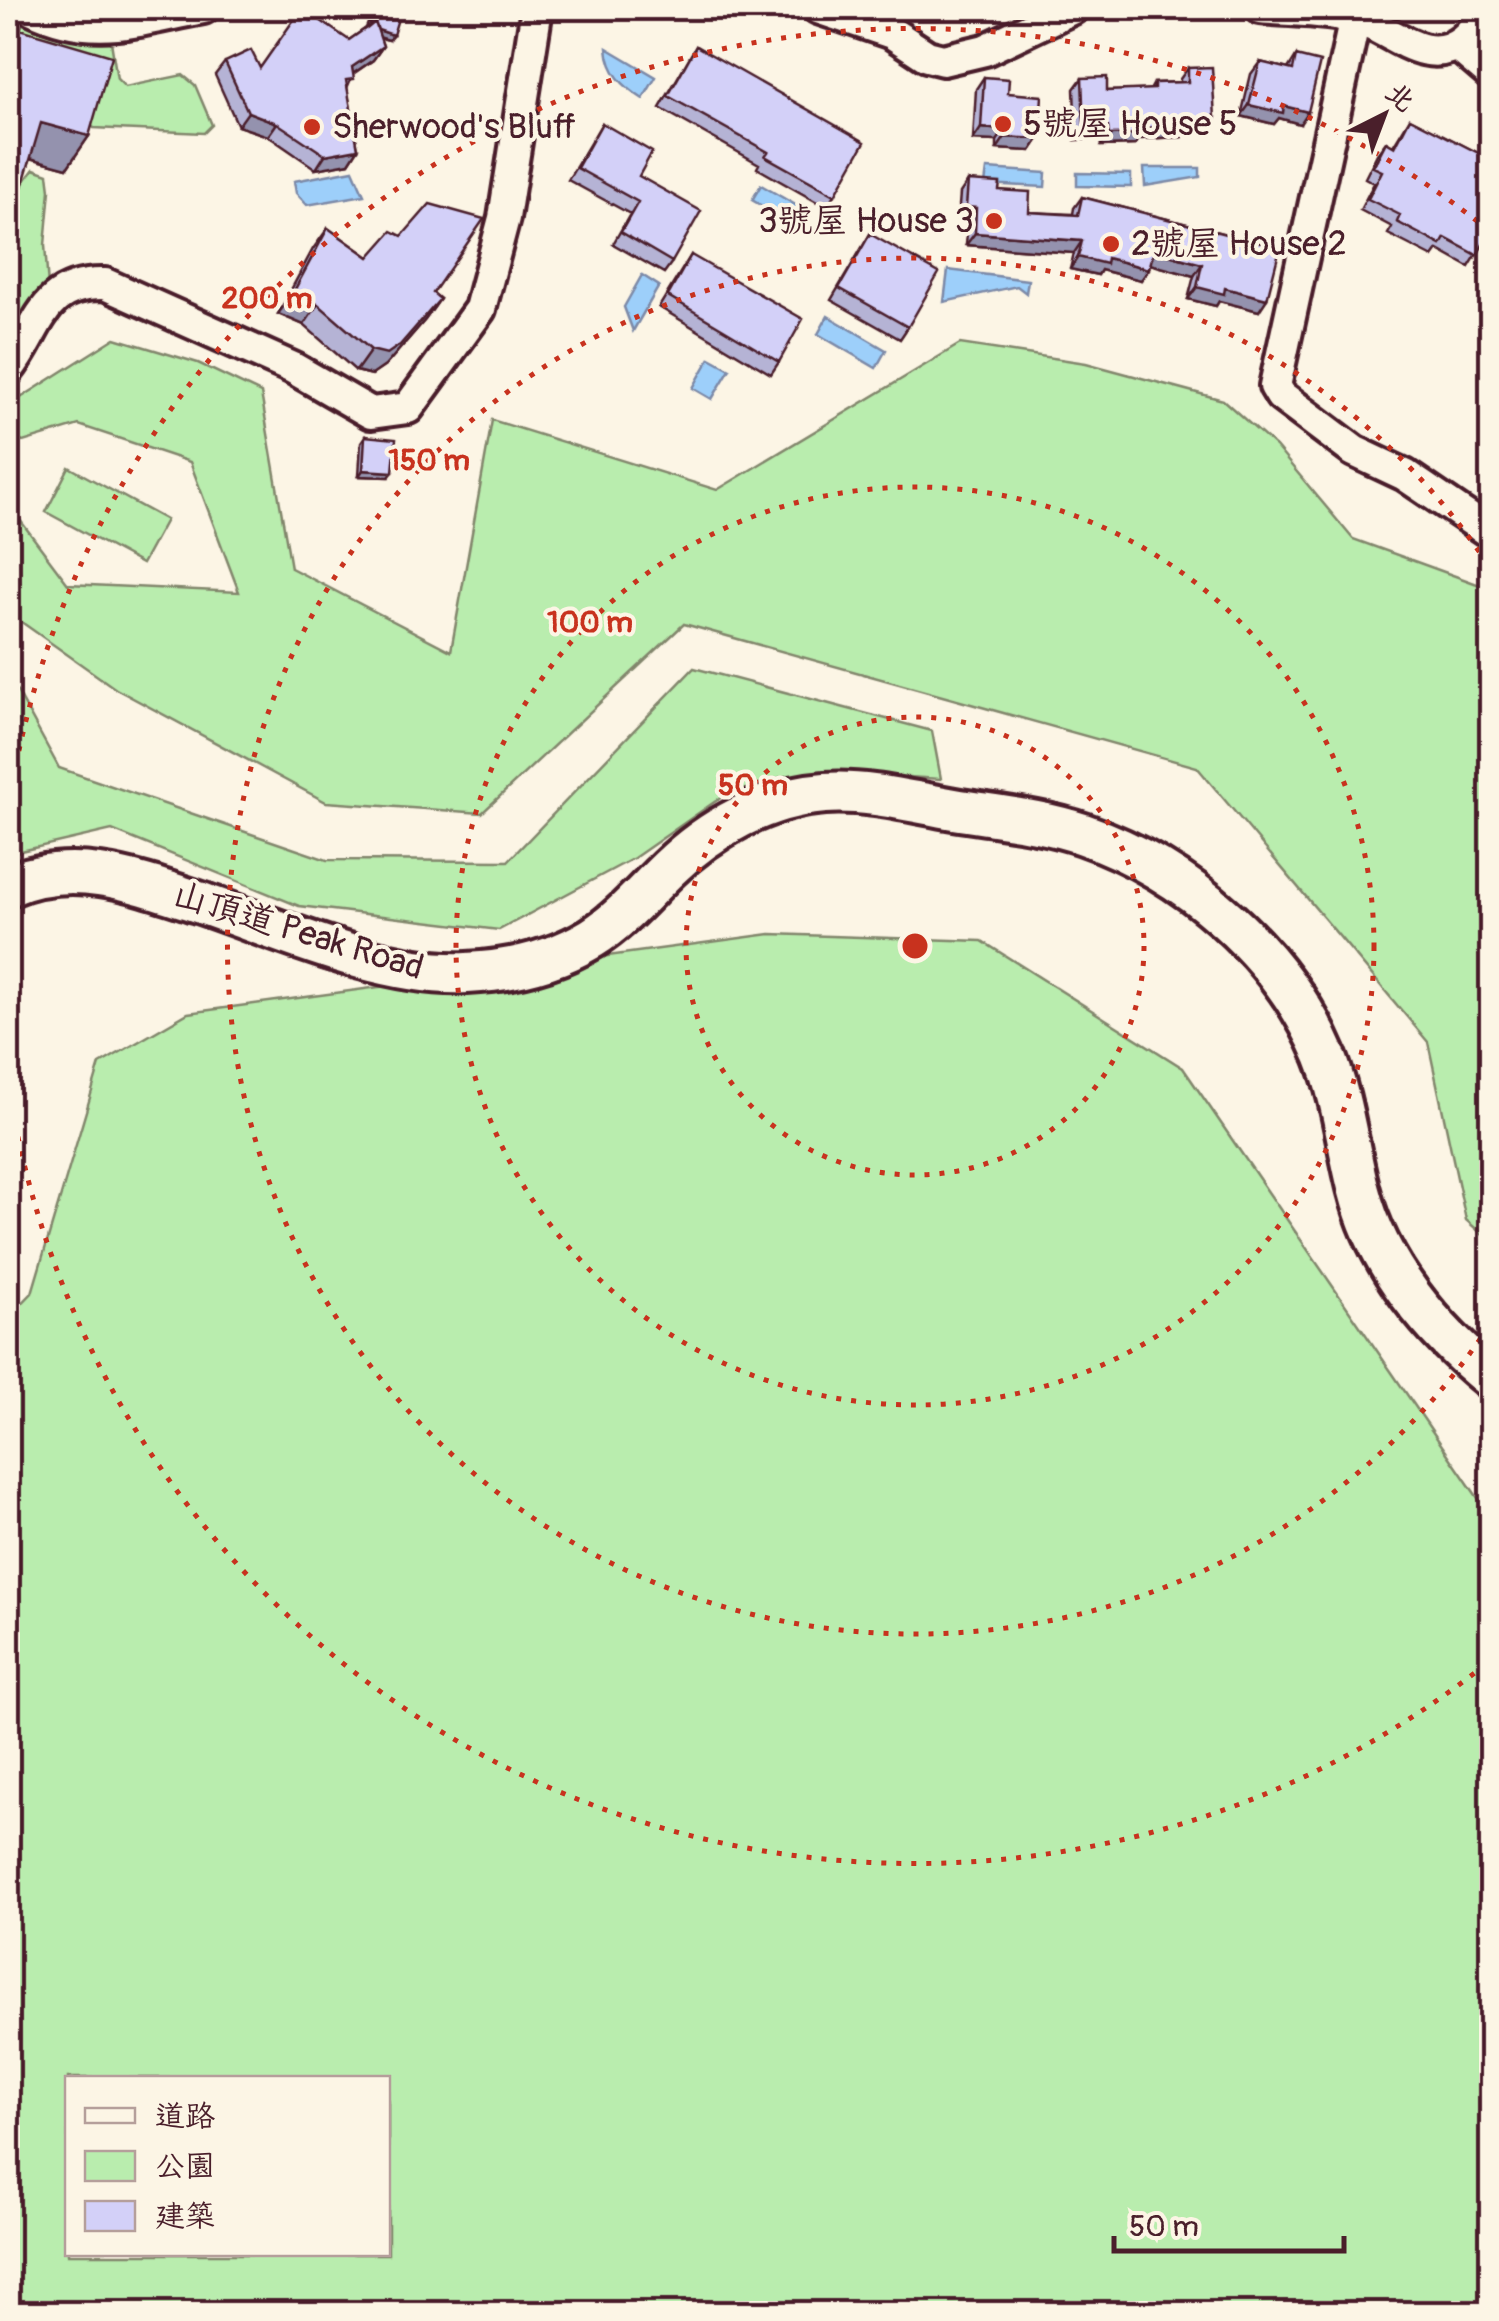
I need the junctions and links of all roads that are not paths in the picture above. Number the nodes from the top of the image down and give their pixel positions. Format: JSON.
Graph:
{"nodes":[{"id":1,"x":31,"y":8,"type":"edge"},
{"id":2,"x":203,"y":8,"type":"edge"},
{"id":3,"x":537,"y":8,"type":"edge"},
{"id":4,"x":818,"y":8,"type":"edge"},
{"id":5,"x":1073,"y":8,"type":"edge"},
{"id":6,"x":1261,"y":8,"type":"edge"},
{"id":7,"x":1482,"y":8,"type":"edge"},
{"id":8,"x":1355,"y":18,"type":"junction"},
{"id":9,"x":1457,"y":45,"type":"junction"},
{"id":10,"x":1492,"y":74,"type":"edge"},
{"id":11,"x":8,"y":370,"type":"edge"},
{"id":12,"x":1492,"y":534,"type":"edge"},
{"id":13,"x":8,"y":886,"type":"edge"},
{"id":14,"x":1492,"y":1379,"type":"edge"}],
"edges":[{"from":1,"to":2,"type":"street"},
{"from":3,"to":11,"type":"street"},
{"from":4,"to":5,"type":"street"},
{"from":6,"to":8,"type":"street"},
{"from":7,"to":9,"type":"street"},
{"from":8,"to":9,"type":"street"},
{"from":8,"to":12,"type":"street"},
{"from":9,"to":10,"type":"street"},
{"from":13,"to":14,"type":"main road","name":"山頂道 Peak Road"}]}
